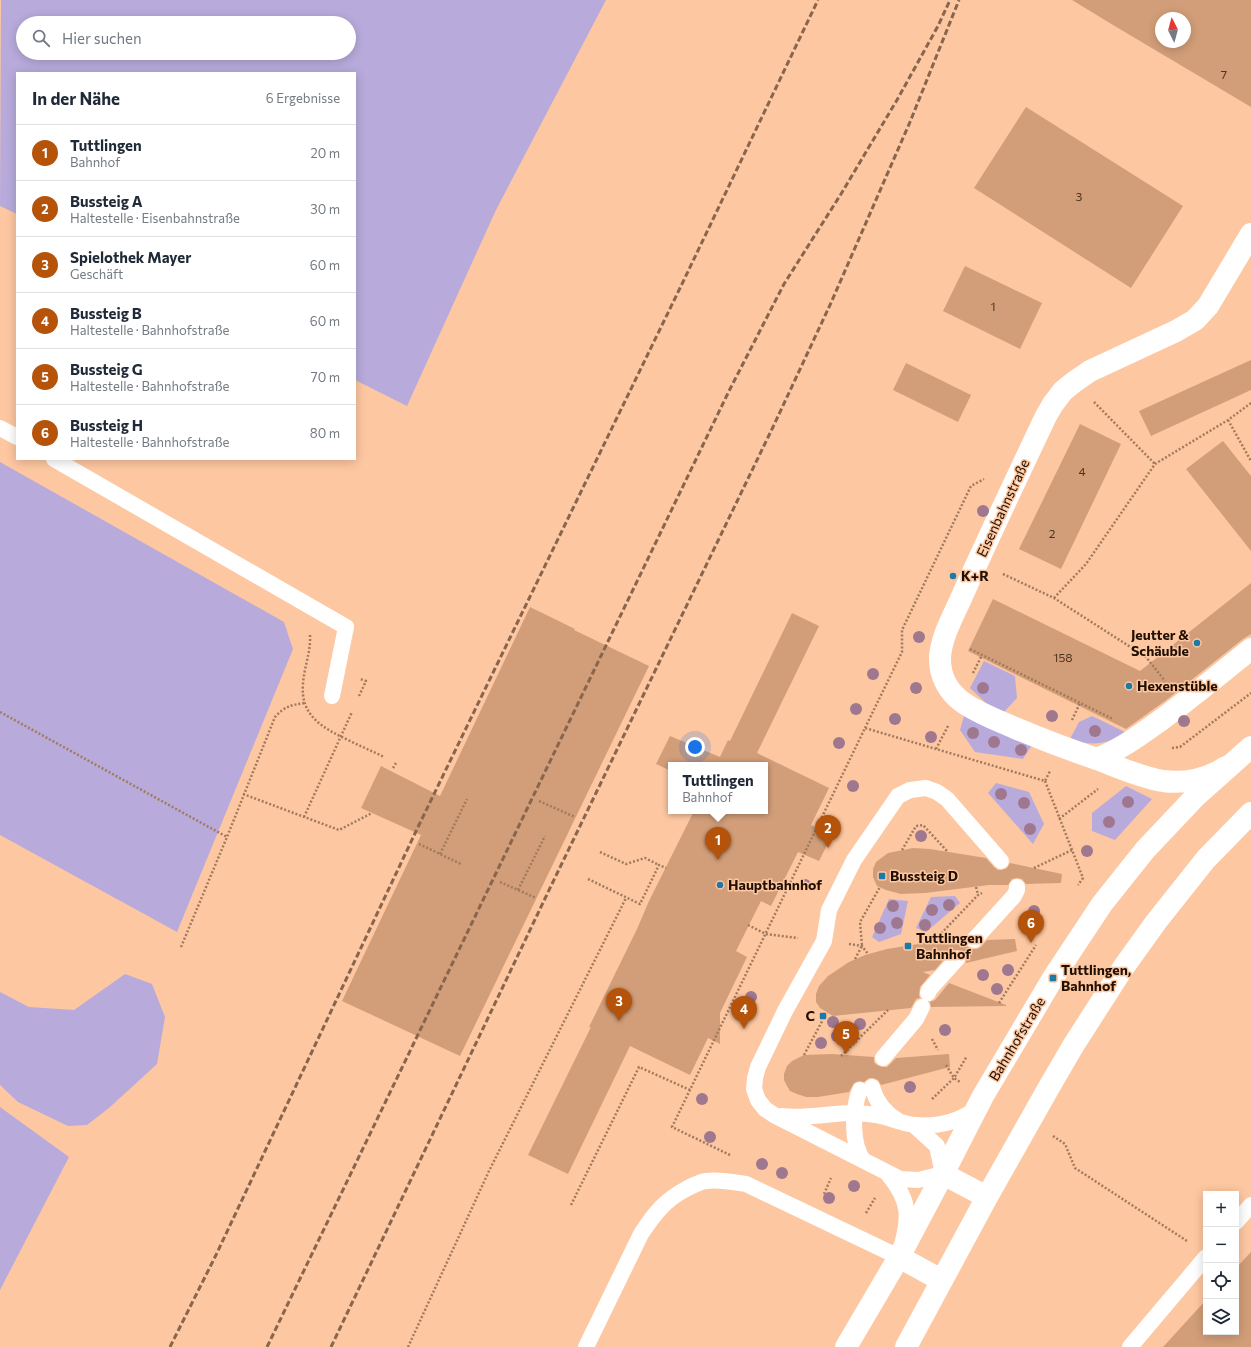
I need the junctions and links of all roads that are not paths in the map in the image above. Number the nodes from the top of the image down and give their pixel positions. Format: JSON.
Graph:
{"nodes":[{"id":1,"x":1251,"y":234,"type":"edge"},
{"id":2,"x":0,"y":428,"type":"edge"},
{"id":3,"x":16,"y":437,"type":"edge"},
{"id":4,"x":56,"y":460,"type":"edge"},
{"id":5,"x":1251,"y":650,"type":"edge"},
{"id":6,"x":332,"y":696,"type":"dead end"},
{"id":7,"x":1251,"y":747,"type":"edge"},
{"id":8,"x":1096,"y":759,"type":"junction"},
{"id":9,"x":1234,"y":762,"type":"junction"},
{"id":10,"x":1251,"y":813,"type":"edge"},
{"id":11,"x":1001,"y":861,"type":"dead end"},
{"id":12,"x":1017,"y":887,"type":"dead end"},
{"id":13,"x":974,"y":940,"type":"dead end"},
{"id":14,"x":957,"y":960,"type":"dead end"},
{"id":15,"x":883,"y":1058,"type":"dead end"},
{"id":16,"x":976,"y":1109,"type":"junction"},
{"id":17,"x":774,"y":1115,"type":"junction"},
{"id":18,"x":908,"y":1124,"type":"junction"},
{"id":19,"x":876,"y":1168,"type":"junction"},
{"id":20,"x":944,"y":1174,"type":"junction"},
{"id":21,"x":987,"y":1197,"type":"junction"},
{"id":22,"x":1251,"y":1205,"type":"edge"},
{"id":23,"x":1239,"y":1219,"type":"edge"},
{"id":24,"x":899,"y":1257,"type":"junction"},
{"id":25,"x":1203,"y":1262,"type":"edge"},
{"id":26,"x":941,"y":1280,"type":"junction"},
{"id":27,"x":586,"y":1347,"type":"edge"},
{"id":28,"x":846,"y":1347,"type":"edge"},
{"id":29,"x":906,"y":1347,"type":"edge"},
{"id":30,"x":1130,"y":1347,"type":"edge"}],
"edges":[{"from":1,"to":8,"type":"main road","name":"Eisenbahnstraße"},
{"from":2,"to":3,"type":"lane"},
{"from":4,"to":6,"type":"lane"},
{"from":5,"to":8,"type":"main road"},
{"from":7,"to":9,"type":"main road","name":"Bahnhofstraße"},
{"from":8,"to":9,"type":"main road","name":"Eisenbahnstraße"},
{"from":9,"to":16,"type":"main road","name":"Bahnhofstraße"},
{"from":10,"to":21,"type":"main road"},
{"from":11,"to":17,"type":"lane"},
{"from":12,"to":13,"type":"lane"},
{"from":14,"to":15,"type":"lane"},
{"from":16,"to":18,"type":"lane"},
{"from":16,"to":20,"type":"main road","name":"Bahnhofstraße"},
{"from":17,"to":18,"type":"lane"},
{"from":17,"to":19,"type":"lane"},
{"from":18,"to":19,"type":"lane"},
{"from":18,"to":20,"type":"lane"},
{"from":19,"to":20,"type":"lane"},
{"from":19,"to":24,"type":"lane"},
{"from":20,"to":21,"type":"main road"},
{"from":20,"to":24,"type":"main road","name":"Bahnhofstraße"},
{"from":21,"to":26,"type":"main road"},
{"from":22,"to":23,"type":"lane"},
{"from":24,"to":26,"type":"main road"},
{"from":24,"to":27,"type":"lane"},
{"from":24,"to":28,"type":"main road","name":"Bahnhofstraße"},
{"from":25,"to":30,"type":"lane"},
{"from":26,"to":29,"type":"main road"}]}
